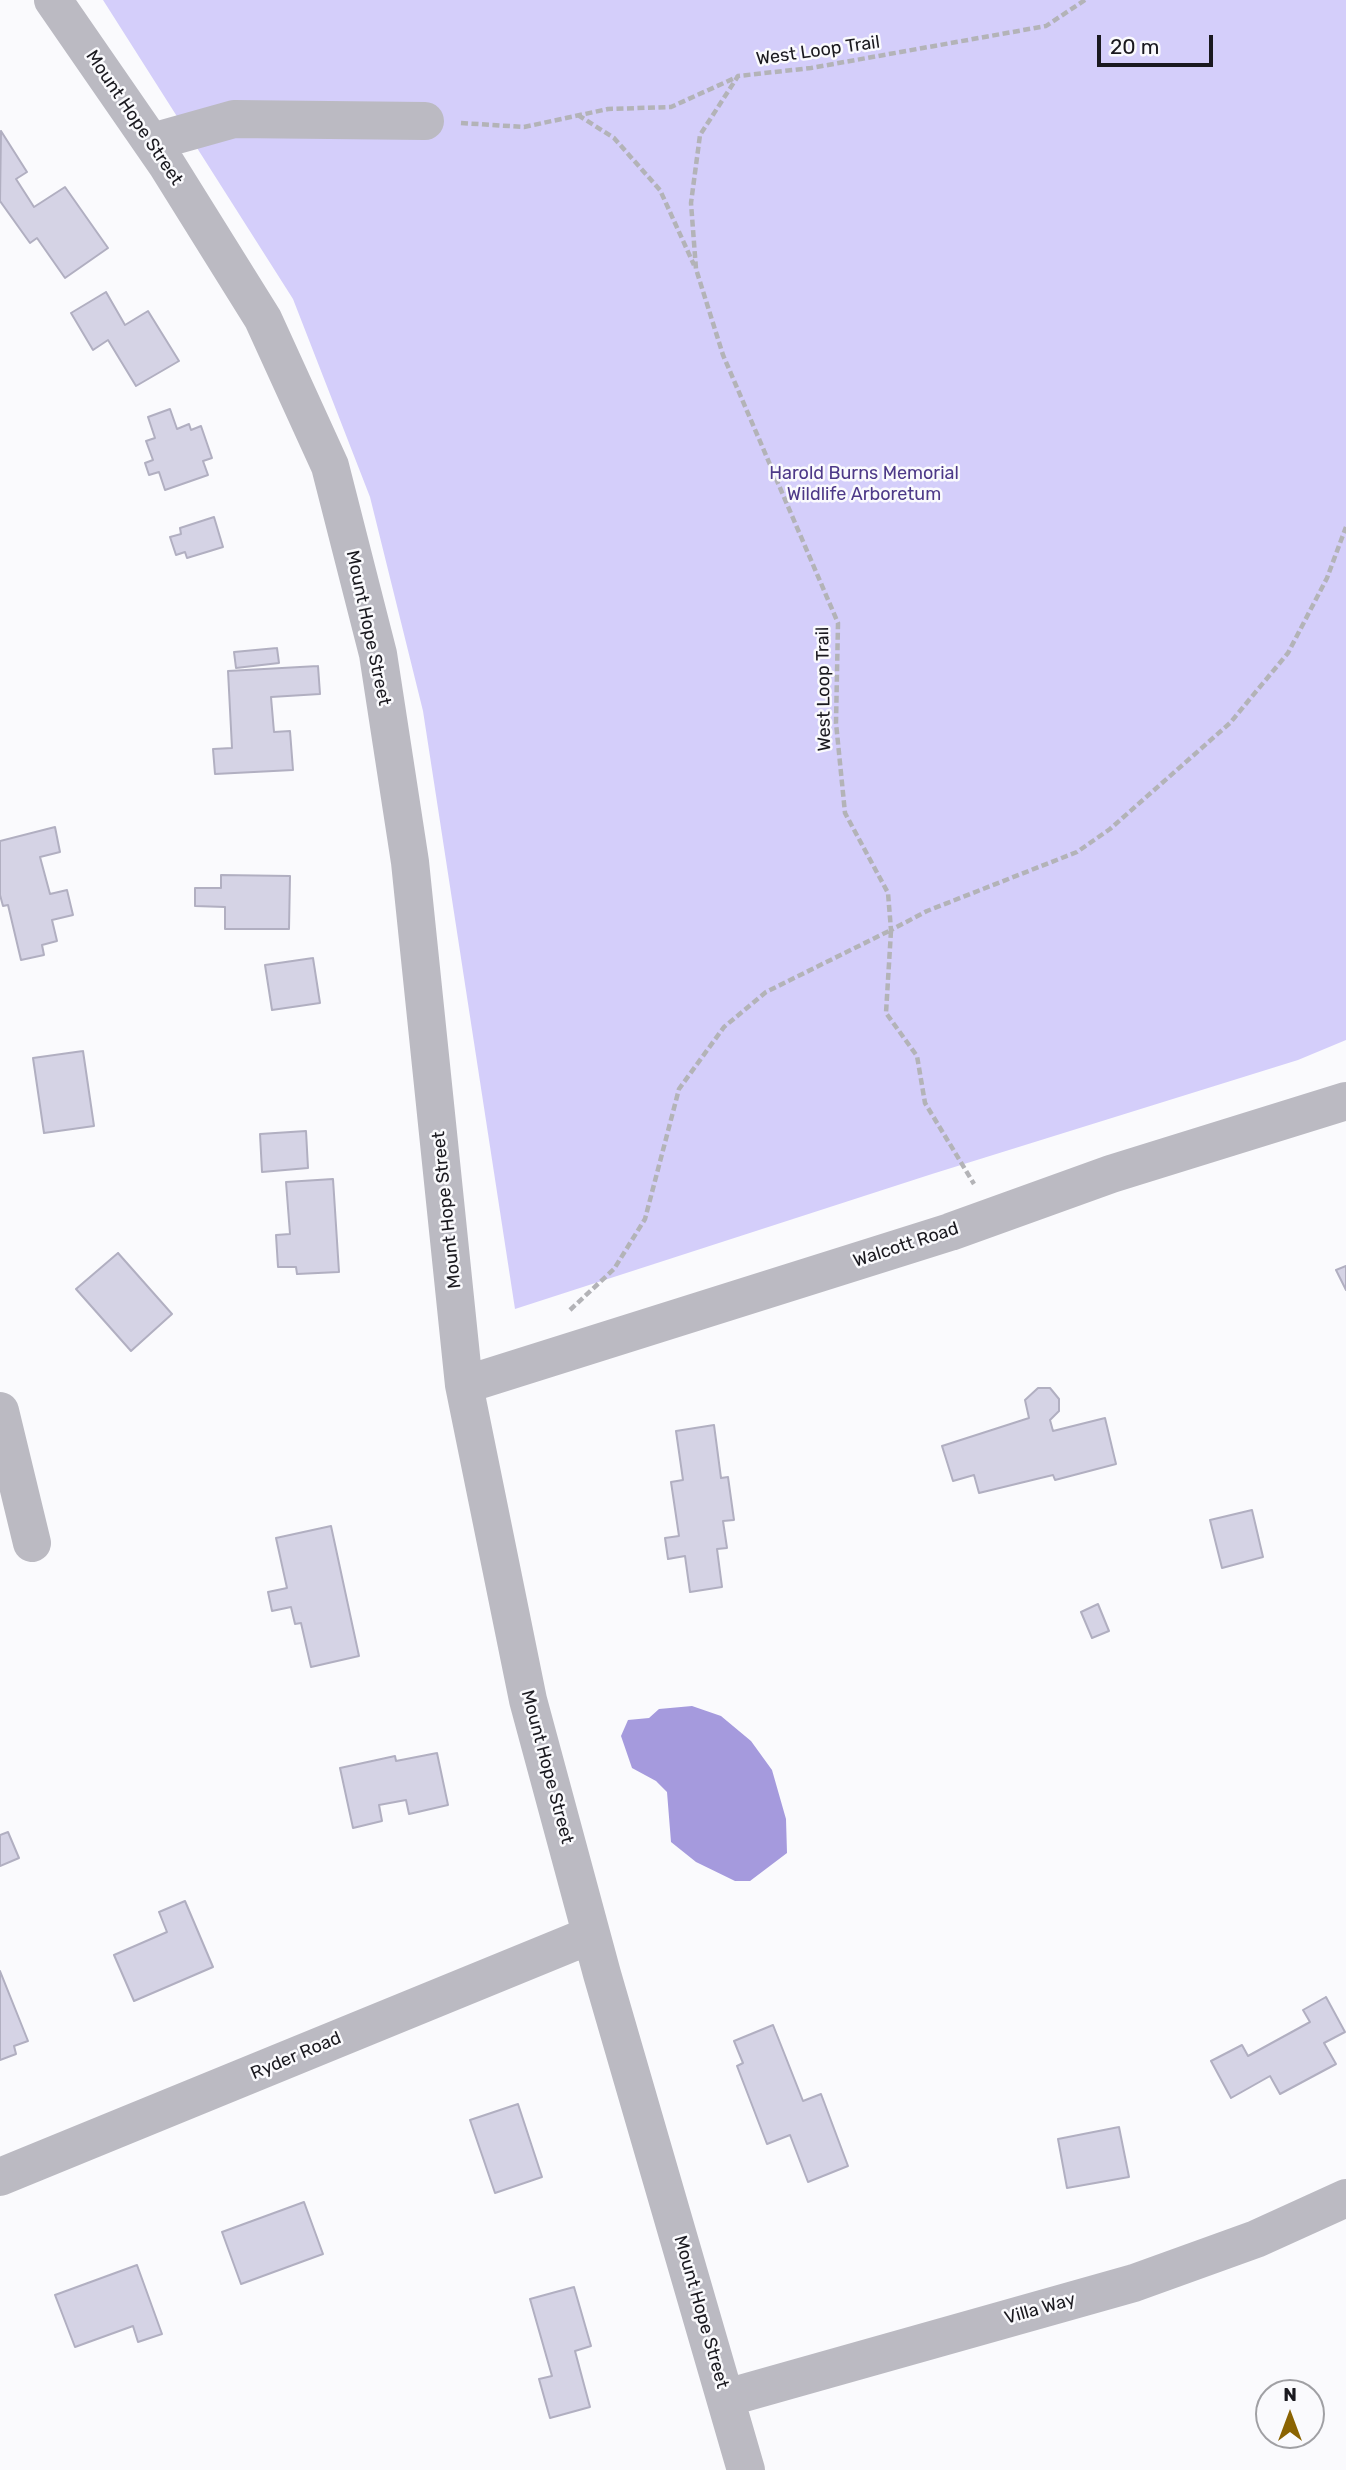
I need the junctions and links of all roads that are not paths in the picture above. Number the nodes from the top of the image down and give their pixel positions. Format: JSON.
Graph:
{"nodes":[{"id":1,"x":53,"y":0,"type":"edge"},
{"id":2,"x":425,"y":121,"type":"road end"},
{"id":3,"x":152,"y":142,"type":"junction"},
{"id":4,"x":1346,"y":1101,"type":"edge"},
{"id":5,"x":464,"y":1385,"type":"junction"},
{"id":6,"x":0,"y":1411,"type":"edge"},
{"id":7,"x":32,"y":1543,"type":"dead end"},
{"id":8,"x":591,"y":1935,"type":"junction"},
{"id":9,"x":0,"y":2177,"type":"edge"},
{"id":10,"x":1346,"y":2198,"type":"edge"},
{"id":11,"x":726,"y":2398,"type":"junction"},
{"id":12,"x":746,"y":2470,"type":"edge"}],
"edges":[{"from":1,"to":3,"type":"street","name":"Mount Hope Street"},
{"from":2,"to":3,"type":"street"},
{"from":3,"to":5,"type":"street","name":"Mount Hope Street"},
{"from":4,"to":5,"type":"street","name":"Walcott Road"},
{"from":5,"to":8,"type":"street","name":"Mount Hope Street"},
{"from":6,"to":7,"type":"street"},
{"from":8,"to":9,"type":"street","name":"Ryder Road"},
{"from":8,"to":11,"type":"street","name":"Mount Hope Street"},
{"from":10,"to":11,"type":"street","name":"Villa Way"},
{"from":11,"to":12,"type":"street","name":"Mount Hope Street"}]}
